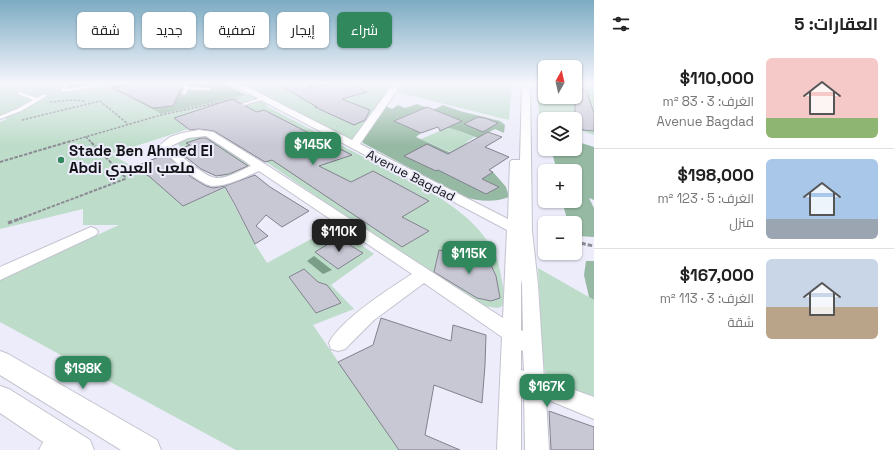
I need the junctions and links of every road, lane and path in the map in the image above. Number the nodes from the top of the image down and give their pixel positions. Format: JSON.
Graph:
{"nodes":[{"id":1,"x":28,"y":104,"type":"edge"},
{"id":2,"x":88,"y":104,"type":"edge"},
{"id":3,"x":104,"y":104,"type":"edge"},
{"id":4,"x":217,"y":104,"type":"edge"},
{"id":5,"x":274,"y":104,"type":"edge"},
{"id":6,"x":384,"y":104,"type":"edge"},
{"id":7,"x":519,"y":104,"type":"edge"},
{"id":8,"x":525,"y":104,"type":"edge"},
{"id":9,"x":0,"y":118,"type":"edge"},
{"id":10,"x":21,"y":120,"type":"dead end"},
{"id":11,"x":128,"y":124,"type":"junction"},
{"id":12,"x":86,"y":137,"type":"junction"},
{"id":13,"x":354,"y":145,"type":"junction"},
{"id":14,"x":0,"y":162,"type":"edge"},
{"id":15,"x":261,"y":166,"type":"junction"},
{"id":16,"x":8,"y":223,"type":"dead end"},
{"id":17,"x":520,"y":230,"type":"junction"},
{"id":18,"x":91,"y":232,"type":"dead end"},
{"id":19,"x":582,"y":243,"type":"edge"},
{"id":20,"x":594,"y":246,"type":"edge"},
{"id":21,"x":0,"y":274,"type":"edge"},
{"id":22,"x":423,"y":275,"type":"junction"},
{"id":23,"x":513,"y":334,"type":"junction"},
{"id":24,"x":338,"y":343,"type":"dead end"},
{"id":25,"x":532,"y":347,"type":"junction"},
{"id":26,"x":0,"y":362,"type":"edge"},
{"id":27,"x":512,"y":376,"type":"junction"},
{"id":28,"x":534,"y":385,"type":"junction"},
{"id":29,"x":0,"y":398,"type":"edge"},
{"id":30,"x":594,"y":408,"type":"edge"},
{"id":31,"x":64,"y":446,"type":"edge"},
{"id":32,"x":147,"y":450,"type":"edge"},
{"id":33,"x":510,"y":450,"type":"edge"},
{"id":34,"x":537,"y":450,"type":"edge"}],
"edges":[{"from":1,"to":9,"type":"lane"},
{"from":2,"to":10,"type":"path"},
{"from":3,"to":11,"type":"path"},
{"from":4,"to":11,"type":"path"},
{"from":5,"to":13,"type":"street","name":"Avenue Bagdad"},
{"from":6,"to":13,"type":"street"},
{"from":7,"to":17,"type":"street"},
{"from":8,"to":17,"type":"street"},
{"from":11,"to":12,"type":"path"},
{"from":12,"to":14,"type":"path"},
{"from":12,"to":16,"type":"path"},
{"from":13,"to":17,"type":"street","name":"Avenue Bagdad"},
{"from":15,"to":15,"type":"street"},
{"from":15,"to":22,"type":"street"},
{"from":17,"to":23,"type":"street"},
{"from":17,"to":25,"type":"street"},
{"from":18,"to":21,"type":"street"},
{"from":19,"to":20,"type":"path"},
{"from":22,"to":23,"type":"street"},
{"from":22,"to":24,"type":"street"},
{"from":23,"to":25,"type":"street"},
{"from":23,"to":27,"type":"street"},
{"from":25,"to":28,"type":"street"},
{"from":26,"to":32,"type":"street"},
{"from":27,"to":28,"type":"street"},
{"from":27,"to":33,"type":"street"},
{"from":28,"to":30,"type":"street"},
{"from":28,"to":34,"type":"street"},
{"from":29,"to":31,"type":"street"}]}
